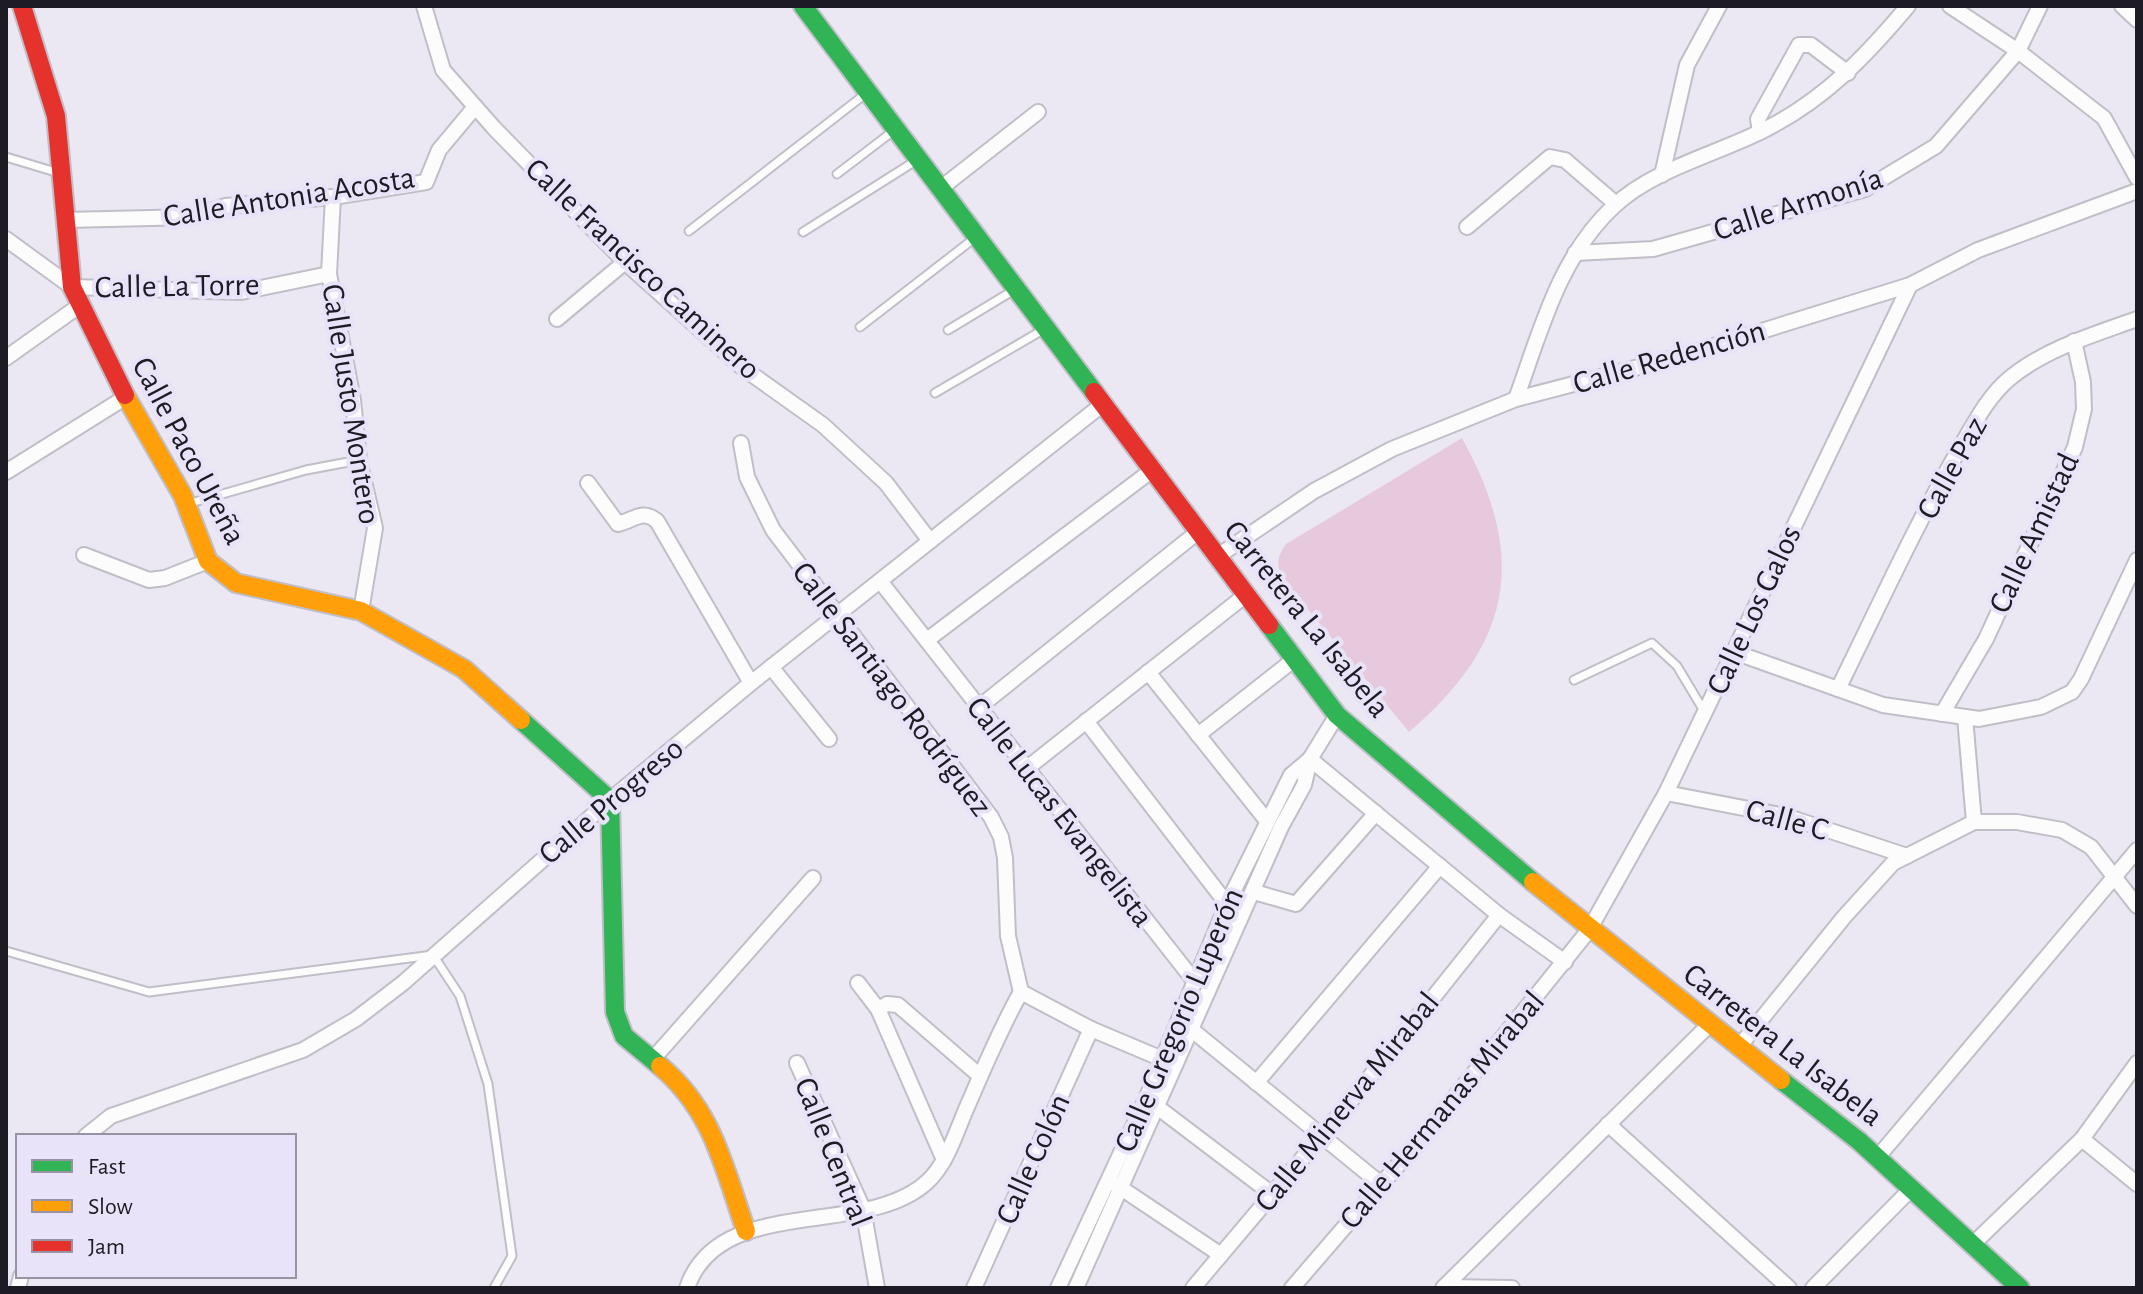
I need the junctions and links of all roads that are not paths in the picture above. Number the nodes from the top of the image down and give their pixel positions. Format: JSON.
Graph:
{"nodes":[{"id":1,"x":22,"y":6,"type":"edge"},
{"id":2,"x":424,"y":6,"type":"edge"},
{"id":3,"x":803,"y":6,"type":"edge"},
{"id":4,"x":1719,"y":6,"type":"edge"},
{"id":5,"x":1908,"y":6,"type":"edge"},
{"id":6,"x":1950,"y":6,"type":"edge"},
{"id":7,"x":2040,"y":6,"type":"edge"},
{"id":8,"x":2122,"y":6,"type":"edge"},
{"id":9,"x":2137,"y":20,"type":"edge"},
{"id":10,"x":2018,"y":51,"type":"junction"},
{"id":11,"x":1848,"y":73,"type":"junction"},
{"id":12,"x":868,"y":92,"type":"junction"},
{"id":13,"x":475,"y":107,"type":"junction"},
{"id":14,"x":1038,"y":112,"type":"dead end"},
{"id":15,"x":896,"y":128,"type":"junction"},
{"id":16,"x":1760,"y":132,"type":"junction"},
{"id":17,"x":6,"y":157,"type":"edge"},
{"id":18,"x":919,"y":159,"type":"junction"},
{"id":19,"x":61,"y":174,"type":"junction"},
{"id":20,"x":837,"y":174,"type":"dead end"},
{"id":21,"x":1662,"y":175,"type":"junction"},
{"id":22,"x":2137,"y":178,"type":"edge"},
{"id":23,"x":941,"y":188,"type":"junction"},
{"id":24,"x":2137,"y":191,"type":"edge"},
{"id":25,"x":333,"y":197,"type":"junction"},
{"id":26,"x":1616,"y":204,"type":"junction"},
{"id":27,"x":66,"y":220,"type":"junction"},
{"id":28,"x":1467,"y":227,"type":"dead end"},
{"id":29,"x":689,"y":231,"type":"dead end"},
{"id":30,"x":803,"y":232,"type":"dead end"},
{"id":31,"x":977,"y":236,"type":"junction"},
{"id":32,"x":6,"y":239,"type":"edge"},
{"id":33,"x":1575,"y":253,"type":"junction"},
{"id":34,"x":625,"y":262,"type":"junction"},
{"id":35,"x":329,"y":274,"type":"junction"},
{"id":36,"x":1910,"y":285,"type":"junction"},
{"id":37,"x":72,"y":287,"type":"junction"},
{"id":38,"x":1017,"y":288,"type":"junction"},
{"id":39,"x":79,"y":306,"type":"junction"},
{"id":40,"x":557,"y":319,"type":"dead end"},
{"id":41,"x":2137,"y":319,"type":"edge"},
{"id":42,"x":860,"y":327,"type":"dead end"},
{"id":43,"x":1046,"y":328,"type":"junction"},
{"id":44,"x":948,"y":330,"type":"dead end"},
{"id":45,"x":2074,"y":341,"type":"junction"},
{"id":46,"x":6,"y":358,"type":"edge"},
{"id":47,"x":935,"y":393,"type":"dead end"},
{"id":48,"x":126,"y":397,"type":"junction"},
{"id":49,"x":1516,"y":399,"type":"junction"},
{"id":50,"x":1103,"y":404,"type":"junction"},
{"id":51,"x":741,"y":443,"type":"dead end"},
{"id":52,"x":359,"y":460,"type":"junction"},
{"id":53,"x":1151,"y":471,"type":"junction"},
{"id":54,"x":6,"y":472,"type":"edge"},
{"id":55,"x":588,"y":483,"type":"dead end"},
{"id":56,"x":186,"y":504,"type":"junction"},
{"id":57,"x":1199,"y":531,"type":"junction"},
{"id":58,"x":930,"y":541,"type":"junction"},
{"id":59,"x":84,"y":555,"type":"dead end"},
{"id":60,"x":1218,"y":556,"type":"junction"},
{"id":61,"x":2137,"y":560,"type":"edge"},
{"id":62,"x":208,"y":561,"type":"junction"},
{"id":63,"x":880,"y":581,"type":"junction"},
{"id":64,"x":1247,"y":594,"type":"junction"},
{"id":65,"x":361,"y":611,"type":"junction"},
{"id":66,"x":837,"y":615,"type":"junction"},
{"id":67,"x":927,"y":640,"type":"junction"},
{"id":68,"x":1734,"y":652,"type":"junction"},
{"id":69,"x":1296,"y":658,"type":"junction"},
{"id":70,"x":771,"y":667,"type":"junction"},
{"id":71,"x":1148,"y":672,"type":"junction"},
{"id":72,"x":1574,"y":680,"type":"dead end"},
{"id":73,"x":751,"y":683,"type":"junction"},
{"id":74,"x":1838,"y":689,"type":"junction"},
{"id":75,"x":978,"y":708,"type":"junction"},
{"id":76,"x":1706,"y":713,"type":"junction"},
{"id":77,"x":1942,"y":714,"type":"junction"},
{"id":78,"x":1337,"y":715,"type":"junction"},
{"id":79,"x":1965,"y":717,"type":"junction"},
{"id":80,"x":1086,"y":721,"type":"junction"},
{"id":81,"x":1198,"y":735,"type":"junction"},
{"id":82,"x":829,"y":739,"type":"dead end"},
{"id":83,"x":1310,"y":759,"type":"junction"},
{"id":84,"x":1026,"y":769,"type":"junction"},
{"id":85,"x":1666,"y":793,"type":"junction"},
{"id":86,"x":610,"y":800,"type":"junction"},
{"id":87,"x":1376,"y":813,"type":"junction"},
{"id":88,"x":1267,"y":821,"type":"junction"},
{"id":89,"x":1974,"y":822,"type":"junction"},
{"id":90,"x":2137,"y":850,"type":"edge"},
{"id":91,"x":1907,"y":856,"type":"junction"},
{"id":92,"x":1440,"y":866,"type":"junction"},
{"id":93,"x":2116,"y":877,"type":"junction"},
{"id":94,"x":813,"y":878,"type":"dead end"},
{"id":95,"x":1254,"y":892,"type":"junction"},
{"id":96,"x":1227,"y":904,"type":"junction"},
{"id":97,"x":2137,"y":906,"type":"edge"},
{"id":98,"x":1499,"y":915,"type":"junction"},
{"id":99,"x":1589,"y":930,"type":"junction"},
{"id":100,"x":6,"y":951,"type":"edge"},
{"id":101,"x":433,"y":955,"type":"junction"},
{"id":102,"x":1565,"y":962,"type":"junction"},
{"id":103,"x":1195,"y":982,"type":"junction"},
{"id":104,"x":858,"y":983,"type":"dead end"},
{"id":105,"x":1021,"y":992,"type":"junction"},
{"id":106,"x":878,"y":1009,"type":"junction"},
{"id":107,"x":1708,"y":1026,"type":"junction"},
{"id":108,"x":1091,"y":1029,"type":"junction"},
{"id":109,"x":1192,"y":1030,"type":"junction"},
{"id":110,"x":1738,"y":1048,"type":"junction"},
{"id":111,"x":652,"y":1060,"type":"junction"},
{"id":112,"x":1168,"y":1061,"type":"junction"},
{"id":113,"x":797,"y":1063,"type":"dead end"},
{"id":114,"x":2137,"y":1063,"type":"edge"},
{"id":115,"x":980,"y":1076,"type":"junction"},
{"id":116,"x":1256,"y":1083,"type":"junction"},
{"id":117,"x":1152,"y":1103,"type":"junction"},
{"id":118,"x":1608,"y":1124,"type":"junction"},
{"id":119,"x":88,"y":1134,"type":"edge"},
{"id":120,"x":1321,"y":1136,"type":"junction"},
{"id":121,"x":2082,"y":1139,"type":"junction"},
{"id":122,"x":1877,"y":1158,"type":"junction"},
{"id":123,"x":944,"y":1160,"type":"junction"},
{"id":124,"x":1116,"y":1184,"type":"junction"},
{"id":125,"x":2137,"y":1184,"type":"edge"},
{"id":126,"x":1382,"y":1185,"type":"junction"},
{"id":127,"x":1910,"y":1190,"type":"junction"},
{"id":128,"x":1272,"y":1194,"type":"junction"},
{"id":129,"x":863,"y":1209,"type":"junction"},
{"id":130,"x":746,"y":1231,"type":"junction"},
{"id":131,"x":1973,"y":1244,"type":"junction"},
{"id":132,"x":1221,"y":1255,"type":"junction"},
{"id":133,"x":1079,"y":1287,"type":"edge"},
{"id":134,"x":1443,"y":1287,"type":"edge"},
{"id":135,"x":494,"y":1288,"type":"edge"},
{"id":136,"x":687,"y":1288,"type":"edge"},
{"id":137,"x":877,"y":1288,"type":"edge"},
{"id":138,"x":974,"y":1288,"type":"edge"},
{"id":139,"x":1058,"y":1288,"type":"edge"},
{"id":140,"x":1193,"y":1288,"type":"edge"},
{"id":141,"x":1292,"y":1288,"type":"edge"},
{"id":142,"x":1512,"y":1288,"type":"edge"},
{"id":143,"x":1789,"y":1288,"type":"edge"},
{"id":144,"x":1813,"y":1288,"type":"edge"},
{"id":145,"x":2020,"y":1288,"type":"edge"}],
"edges":[{"from":1,"to":19,"type":"main road","name":"Calle Paco Ureña"},
{"from":2,"to":13,"type":"street","name":"Calle Francisco Caminero"},
{"from":3,"to":12,"type":"main road","name":"Carretera La Isabela"},
{"from":4,"to":21,"type":"street"},
{"from":5,"to":11,"type":"street"},
{"from":6,"to":10,"type":"street"},
{"from":7,"to":10,"type":"street","name":"Calle Armonía"},
{"from":8,"to":9,"type":"street"},
{"from":10,"to":22,"type":"street"},
{"from":10,"to":33,"type":"street","name":"Calle Armonía"},
{"from":11,"to":16,"type":"street"},
{"from":11,"to":16,"type":"street"},
{"from":12,"to":15,"type":"main road","name":"Carretera La Isabela"},
{"from":12,"to":29,"type":"lane"},
{"from":13,"to":25,"type":"street","name":"Calle Antonia Acosta"},
{"from":13,"to":34,"type":"street","name":"Calle Francisco Caminero"},
{"from":14,"to":23,"type":"street"},
{"from":15,"to":18,"type":"main road","name":"Carretera La Isabela"},
{"from":15,"to":20,"type":"lane"},
{"from":16,"to":21,"type":"street"},
{"from":17,"to":19,"type":"lane"},
{"from":18,"to":23,"type":"main road","name":"Carretera La Isabela"},
{"from":18,"to":30,"type":"lane"},
{"from":19,"to":27,"type":"main road","name":"Calle Paco Ureña"},
{"from":21,"to":26,"type":"street"},
{"from":23,"to":31,"type":"main road","name":"Carretera La Isabela"},
{"from":24,"to":36,"type":"street","name":"Calle Redención"},
{"from":25,"to":27,"type":"street","name":"Calle Antonia Acosta"},
{"from":25,"to":35,"type":"street","name":"Calle Justo Montero"},
{"from":26,"to":28,"type":"street"},
{"from":26,"to":33,"type":"street"},
{"from":27,"to":37,"type":"main road","name":"Calle Paco Ureña"},
{"from":31,"to":38,"type":"main road","name":"Carretera La Isabela"},
{"from":31,"to":42,"type":"lane"},
{"from":32,"to":37,"type":"street"},
{"from":33,"to":49,"type":"street"},
{"from":34,"to":40,"type":"street"},
{"from":34,"to":58,"type":"street","name":"Calle Francisco Caminero"},
{"from":35,"to":37,"type":"street","name":"Calle La Torre"},
{"from":35,"to":52,"type":"street","name":"Calle Justo Montero"},
{"from":36,"to":49,"type":"street","name":"Calle Redención"},
{"from":36,"to":68,"type":"street","name":"Calle Los Galos"},
{"from":37,"to":39,"type":"main road","name":"Calle Paco Ureña"},
{"from":38,"to":43,"type":"main road","name":"Carretera La Isabela"},
{"from":38,"to":44,"type":"lane"},
{"from":39,"to":46,"type":"street"},
{"from":39,"to":48,"type":"main road","name":"Calle Paco Ureña"},
{"from":41,"to":45,"type":"street","name":"Calle Paz"},
{"from":43,"to":47,"type":"lane"},
{"from":43,"to":50,"type":"main road","name":"Carretera La Isabela"},
{"from":45,"to":74,"type":"street","name":"Calle Paz"},
{"from":45,"to":77,"type":"street","name":"Calle Amistad"},
{"from":48,"to":54,"type":"street"},
{"from":48,"to":56,"type":"main road","name":"Calle Paco Ureña"},
{"from":49,"to":60,"type":"street","name":"Calle Redención"},
{"from":50,"to":53,"type":"main road","name":"Carretera La Isabela"},
{"from":50,"to":58,"type":"street","name":"Calle Progreso"},
{"from":51,"to":66,"type":"street","name":"Calle Santiago Rodríguez"},
{"from":52,"to":56,"type":"lane"},
{"from":52,"to":65,"type":"street","name":"Calle Justo Montero"},
{"from":53,"to":57,"type":"main road","name":"Carretera La Isabela"},
{"from":53,"to":67,"type":"street"},
{"from":55,"to":73,"type":"street"},
{"from":56,"to":62,"type":"main road","name":"Calle Paco Ureña"},
{"from":57,"to":60,"type":"main road","name":"Carretera La Isabela"},
{"from":57,"to":75,"type":"street"},
{"from":58,"to":63,"type":"street","name":"Calle Progreso"},
{"from":59,"to":62,"type":"street"},
{"from":60,"to":64,"type":"main road","name":"Carretera La Isabela"},
{"from":61,"to":79,"type":"street"},
{"from":62,"to":65,"type":"main road","name":"Calle Paco Ureña"},
{"from":63,"to":66,"type":"street","name":"Calle Progreso"},
{"from":63,"to":67,"type":"street","name":"Calle Lucas Evangelista"},
{"from":64,"to":69,"type":"main road","name":"Carretera La Isabela"},
{"from":64,"to":71,"type":"street"},
{"from":65,"to":86,"type":"main road","name":"Calle Paco Ureña"},
{"from":66,"to":70,"type":"street","name":"Calle Progreso"},
{"from":66,"to":105,"type":"street","name":"Calle Santiago Rodríguez"},
{"from":67,"to":75,"type":"street","name":"Calle Lucas Evangelista"},
{"from":68,"to":74,"type":"street"},
{"from":68,"to":76,"type":"street","name":"Calle Los Galos"},
{"from":69,"to":78,"type":"main road","name":"Carretera La Isabela"},
{"from":69,"to":81,"type":"street"},
{"from":70,"to":73,"type":"street","name":"Calle Progreso"},
{"from":70,"to":82,"type":"street"},
{"from":71,"to":80,"type":"street"},
{"from":71,"to":81,"type":"street"},
{"from":72,"to":76,"type":"lane"},
{"from":73,"to":86,"type":"street","name":"Calle Progreso"},
{"from":74,"to":77,"type":"street"},
{"from":75,"to":84,"type":"street","name":"Calle Lucas Evangelista"},
{"from":76,"to":85,"type":"street","name":"Calle Los Galos"},
{"from":77,"to":79,"type":"street"},
{"from":78,"to":83,"type":"street","name":"Calle Gregorio Luperón"},
{"from":78,"to":99,"type":"main road","name":"Carretera La Isabela"},
{"from":79,"to":89,"type":"street"},
{"from":80,"to":84,"type":"street"},
{"from":80,"to":96,"type":"street"},
{"from":81,"to":88,"type":"street"},
{"from":83,"to":87,"type":"street"},
{"from":83,"to":88,"type":"street","name":"Calle Gregorio Luperón"},
{"from":83,"to":95,"type":"street","name":"Calle Gregorio Luperón"},
{"from":84,"to":103,"type":"street","name":"Calle Lucas Evangelista"},
{"from":85,"to":91,"type":"street","name":"Calle C"},
{"from":85,"to":99,"type":"street","name":"Calle Los Galos"},
{"from":86,"to":101,"type":"street","name":"Calle Progreso"},
{"from":86,"to":111,"type":"main road"},
{"from":87,"to":92,"type":"street"},
{"from":87,"to":95,"type":"street"},
{"from":88,"to":96,"type":"street","name":"Calle Gregorio Luperón"},
{"from":89,"to":91,"type":"street"},
{"from":89,"to":93,"type":"street"},
{"from":90,"to":93,"type":"street"},
{"from":91,"to":110,"type":"street"},
{"from":92,"to":98,"type":"street"},
{"from":92,"to":116,"type":"street"},
{"from":93,"to":97,"type":"street"},
{"from":93,"to":122,"type":"street"},
{"from":94,"to":111,"type":"street"},
{"from":95,"to":109,"type":"street","name":"Calle Gregorio Luperón"},
{"from":96,"to":103,"type":"street","name":"Calle Gregorio Luperón"},
{"from":98,"to":102,"type":"street"},
{"from":98,"to":120,"type":"street","name":"Calle Minerva Mirabal"},
{"from":99,"to":102,"type":"street","name":"Calle Hermanas Mirabal"},
{"from":99,"to":107,"type":"main road","name":"Carretera La Isabela"},
{"from":100,"to":101,"type":"lane"},
{"from":101,"to":119,"type":"street","name":"Calle Progreso"},
{"from":101,"to":135,"type":"lane"},
{"from":102,"to":126,"type":"street","name":"Calle Hermanas Mirabal"},
{"from":103,"to":112,"type":"street","name":"Calle Gregorio Luperón"},
{"from":104,"to":106,"type":"street"},
{"from":105,"to":108,"type":"street"},
{"from":105,"to":115,"type":"street"},
{"from":106,"to":115,"type":"street"},
{"from":106,"to":123,"type":"street"},
{"from":107,"to":110,"type":"main road","name":"Carretera La Isabela"},
{"from":107,"to":118,"type":"street"},
{"from":108,"to":112,"type":"street"},
{"from":108,"to":138,"type":"street","name":"Calle Colón"},
{"from":109,"to":112,"type":"street","name":"Calle Gregorio Luperón"},
{"from":109,"to":116,"type":"street"},
{"from":110,"to":122,"type":"main road","name":"Carretera La Isabela"},
{"from":111,"to":130,"type":"main road"},
{"from":112,"to":117,"type":"street","name":"Calle Gregorio Luperón"},
{"from":113,"to":129,"type":"street","name":"Calle Central"},
{"from":114,"to":121,"type":"street"},
{"from":115,"to":123,"type":"street"},
{"from":116,"to":120,"type":"street"},
{"from":117,"to":124,"type":"street","name":"Calle Gregorio Luperón"},
{"from":117,"to":128,"type":"street"},
{"from":118,"to":134,"type":"street"},
{"from":118,"to":143,"type":"street"},
{"from":120,"to":126,"type":"street"},
{"from":120,"to":128,"type":"street","name":"Calle Minerva Mirabal"},
{"from":121,"to":125,"type":"street"},
{"from":121,"to":131,"type":"street"},
{"from":122,"to":127,"type":"main road","name":"Carretera La Isabela"},
{"from":123,"to":129,"type":"street"},
{"from":124,"to":132,"type":"street"},
{"from":124,"to":133,"type":"street","name":"Calle Gregorio Luperón"},
{"from":124,"to":139,"type":"street","name":"Calle Gregorio Luperón"},
{"from":126,"to":141,"type":"street","name":"Calle Hermanas Mirabal"},
{"from":127,"to":131,"type":"main road","name":"Carretera La Isabela"},
{"from":127,"to":144,"type":"street"},
{"from":128,"to":132,"type":"street","name":"Calle Minerva Mirabal"},
{"from":129,"to":130,"type":"street"},
{"from":129,"to":137,"type":"street","name":"Calle Central"},
{"from":130,"to":136,"type":"street"},
{"from":131,"to":145,"type":"main road","name":"Carretera La Isabela"},
{"from":132,"to":140,"type":"street","name":"Calle Minerva Mirabal"},
{"from":134,"to":142,"type":"street"}]}
